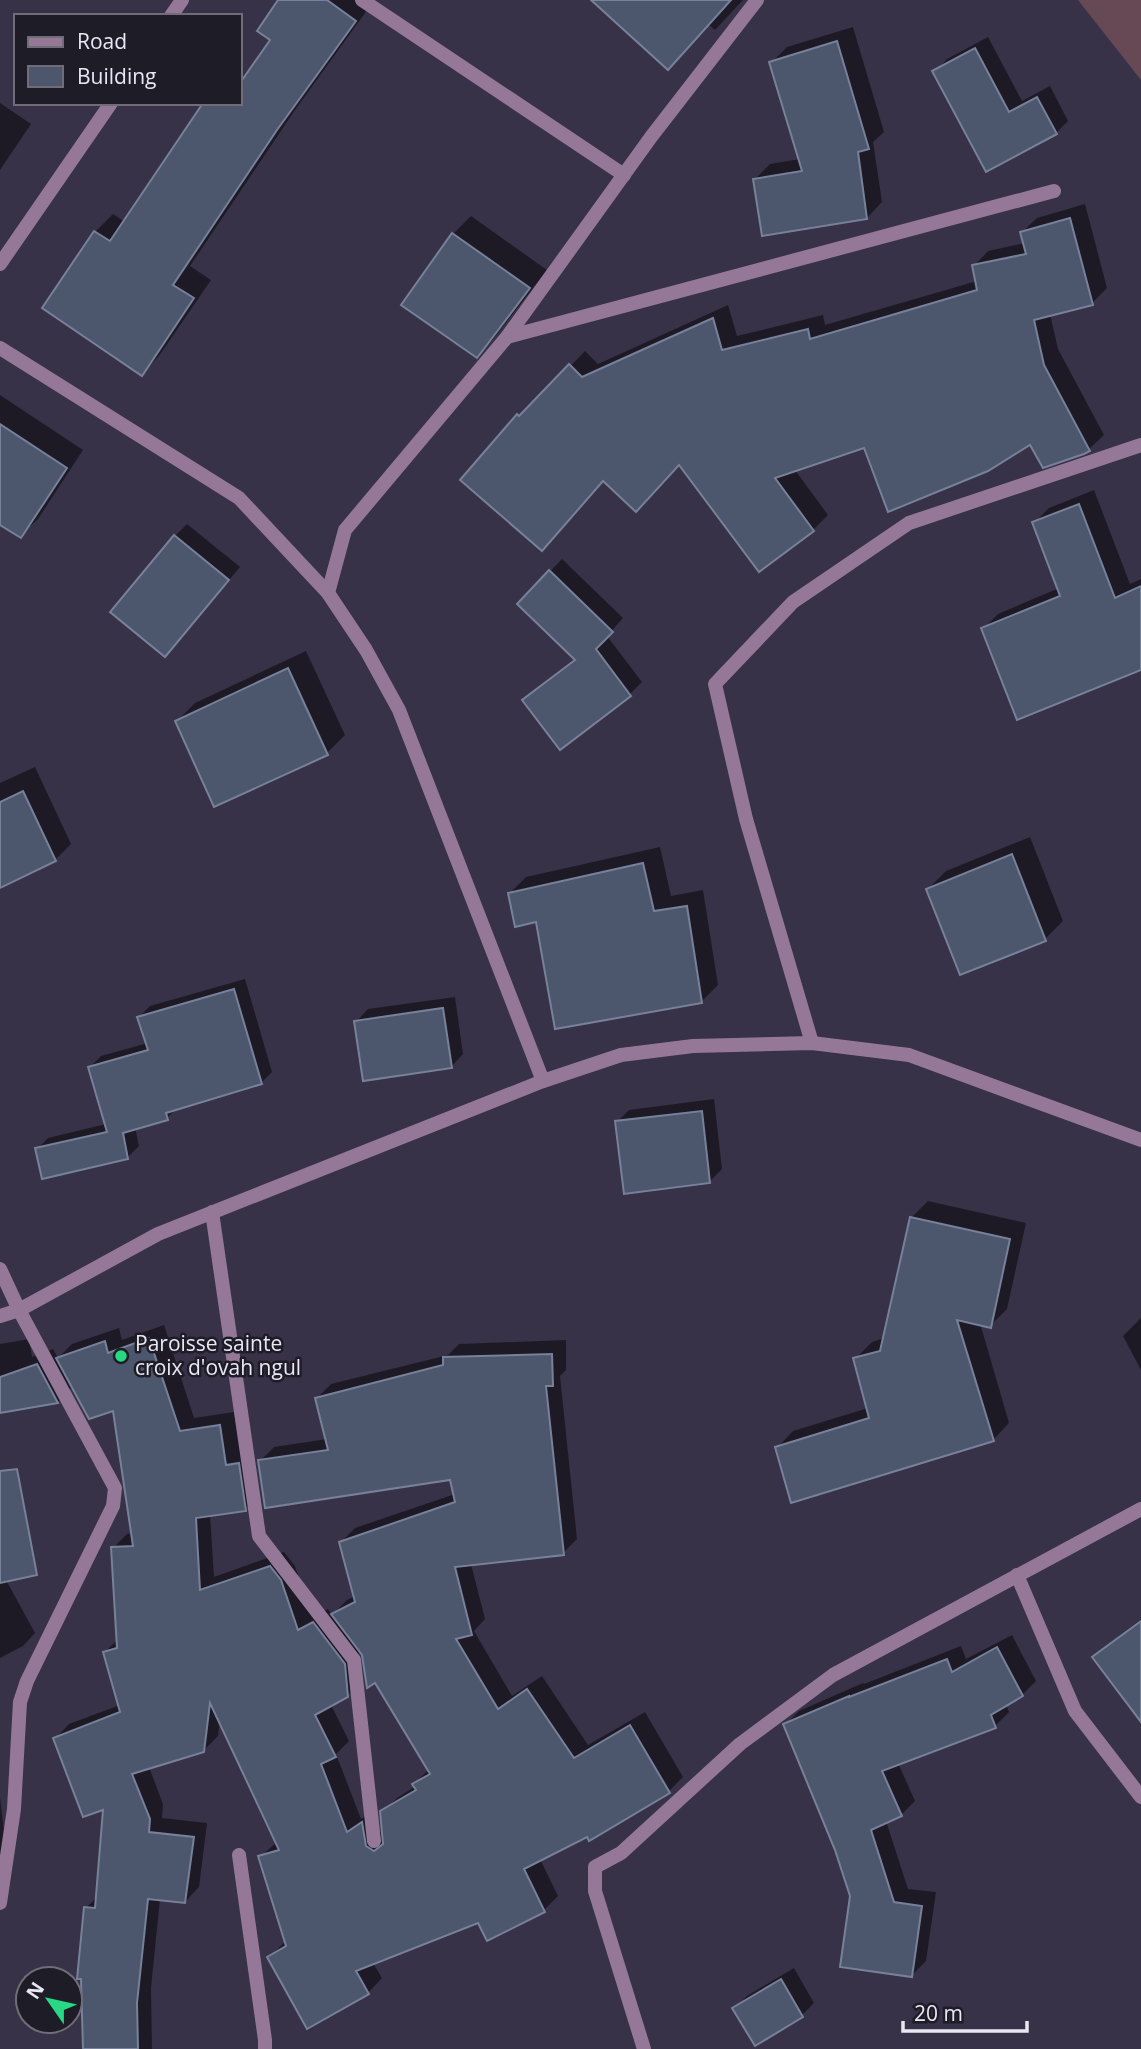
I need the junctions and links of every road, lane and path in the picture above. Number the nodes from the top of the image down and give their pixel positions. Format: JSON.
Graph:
{"nodes":[{"id":1,"x":362,"y":0,"type":"edge"},
{"id":2,"x":757,"y":0,"type":"edge"},
{"id":3,"x":110,"y":105,"type":"edge"},
{"id":4,"x":624,"y":175,"type":"junction"},
{"id":5,"x":1054,"y":191,"type":"dead end"},
{"id":6,"x":0,"y":264,"type":"edge"},
{"id":7,"x":507,"y":337,"type":"junction"},
{"id":8,"x":0,"y":348,"type":"edge"},
{"id":9,"x":1141,"y":445,"type":"edge"},
{"id":10,"x":328,"y":593,"type":"junction"},
{"id":11,"x":812,"y":1043,"type":"junction"},
{"id":12,"x":543,"y":1081,"type":"junction"},
{"id":13,"x":1141,"y":1140,"type":"edge"},
{"id":14,"x":212,"y":1212,"type":"junction"},
{"id":15,"x":0,"y":1269,"type":"edge"},
{"id":16,"x":19,"y":1310,"type":"junction"},
{"id":17,"x":0,"y":1316,"type":"edge"},
{"id":18,"x":1141,"y":1509,"type":"edge"},
{"id":19,"x":1017,"y":1575,"type":"junction"},
{"id":20,"x":1141,"y":1797,"type":"edge"},
{"id":21,"x":374,"y":1840,"type":"dead end"},
{"id":22,"x":239,"y":1855,"type":"dead end"},
{"id":23,"x":0,"y":1903,"type":"edge"},
{"id":24,"x":265,"y":2049,"type":"edge"},
{"id":25,"x":644,"y":2049,"type":"edge"}],
"edges":[{"from":1,"to":4,"type":"street"},
{"from":2,"to":4,"type":"street"},
{"from":3,"to":6,"type":"street"},
{"from":4,"to":7,"type":"street"},
{"from":5,"to":7,"type":"street"},
{"from":7,"to":10,"type":"street"},
{"from":8,"to":10,"type":"street"},
{"from":9,"to":11,"type":"street"},
{"from":10,"to":12,"type":"street"},
{"from":11,"to":12,"type":"street"},
{"from":11,"to":13,"type":"street"},
{"from":12,"to":14,"type":"street"},
{"from":14,"to":16,"type":"street"},
{"from":14,"to":21,"type":"street"},
{"from":15,"to":16,"type":"street"},
{"from":16,"to":17,"type":"street"},
{"from":16,"to":23,"type":"street"},
{"from":18,"to":19,"type":"street"},
{"from":19,"to":20,"type":"street"},
{"from":19,"to":25,"type":"street"},
{"from":22,"to":24,"type":"street"}]}
